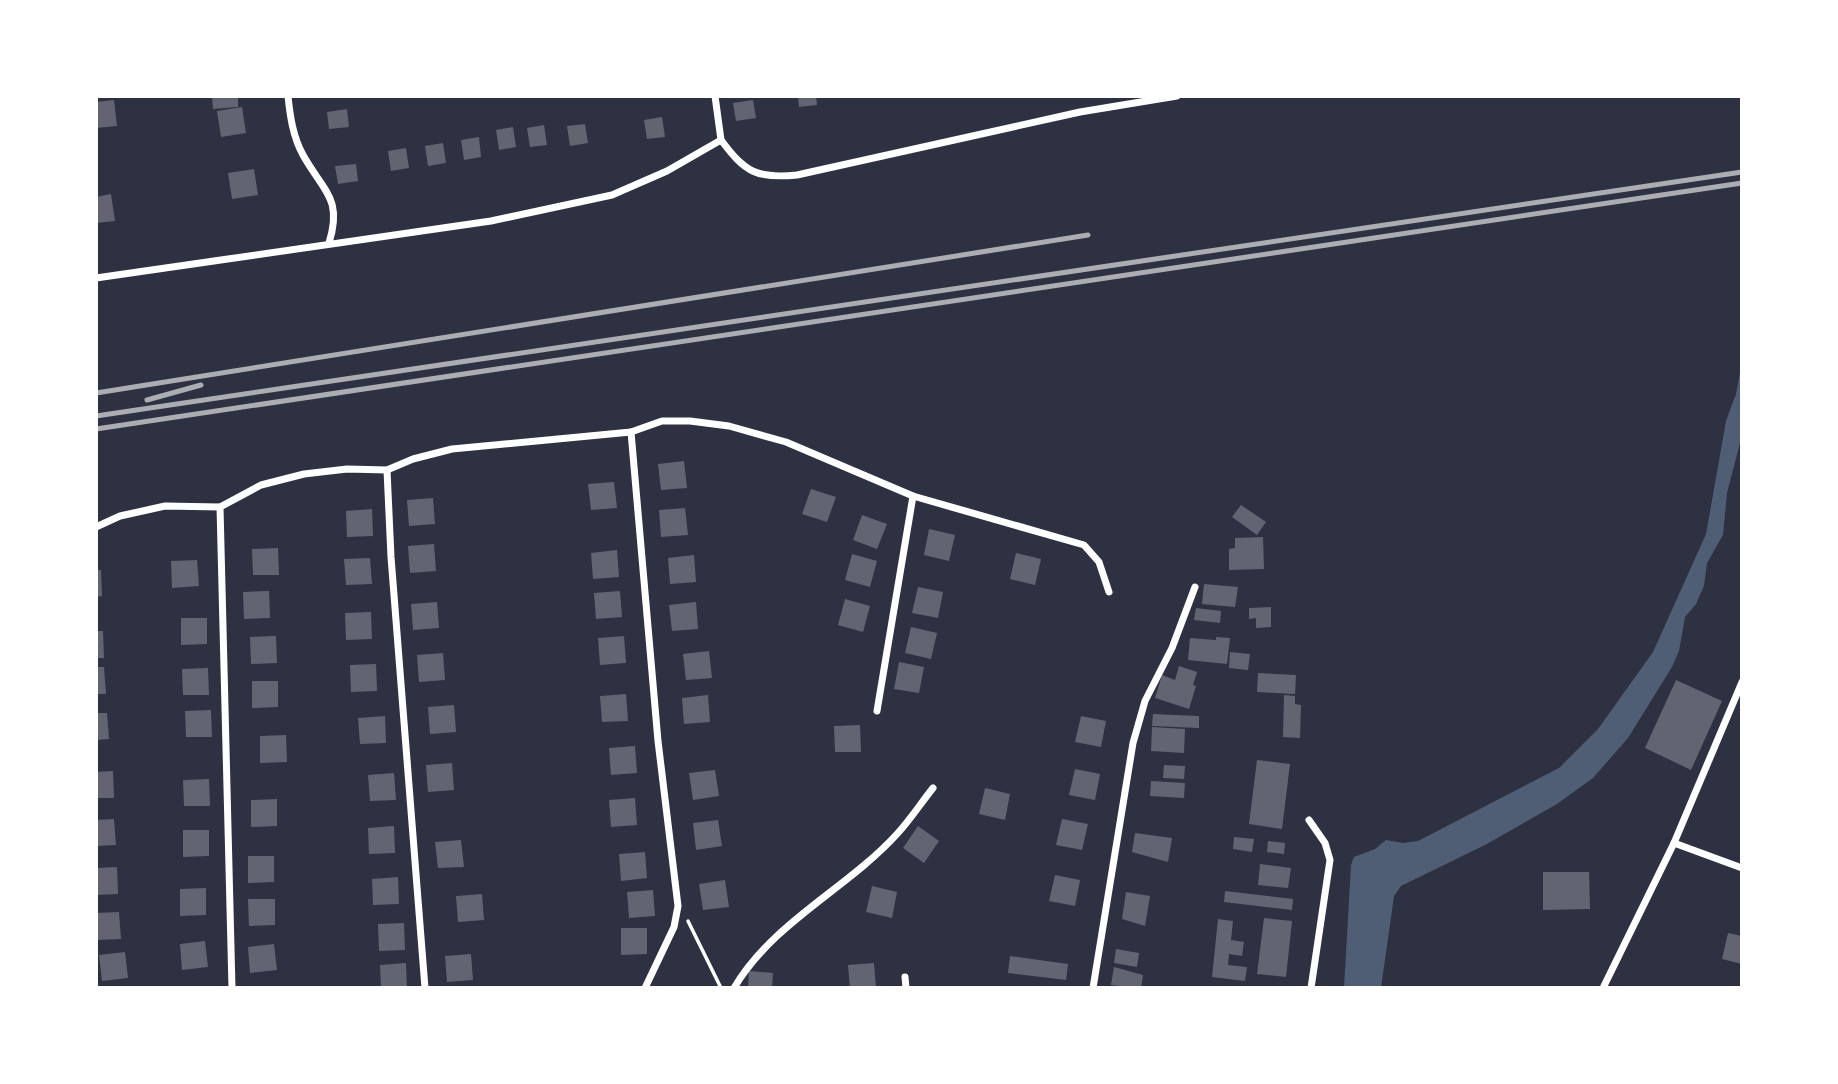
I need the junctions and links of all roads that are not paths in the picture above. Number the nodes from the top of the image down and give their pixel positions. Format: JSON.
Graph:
{"nodes":[{"id":1,"x":288,"y":96,"type":"edge"},
{"id":2,"x":715,"y":96,"type":"edge"},
{"id":3,"x":1177,"y":96,"type":"edge"},
{"id":4,"x":721,"y":139,"type":"junction"},
{"id":5,"x":330,"y":243,"type":"junction"},
{"id":6,"x":96,"y":278,"type":"edge"},
{"id":7,"x":631,"y":432,"type":"junction"},
{"id":8,"x":387,"y":470,"type":"junction"},
{"id":9,"x":914,"y":496,"type":"junction"},
{"id":10,"x":220,"y":507,"type":"junction"},
{"id":11,"x":96,"y":527,"type":"edge"},
{"id":12,"x":1195,"y":587,"type":"dead end"},
{"id":13,"x":1109,"y":592,"type":"dead end"},
{"id":14,"x":1742,"y":682,"type":"edge"},
{"id":15,"x":877,"y":710,"type":"dead end"},
{"id":16,"x":933,"y":788,"type":"dead end"},
{"id":17,"x":1309,"y":820,"type":"dead end"},
{"id":18,"x":1674,"y":843,"type":"junction"},
{"id":19,"x":1742,"y":869,"type":"edge"},
{"id":20,"x":905,"y":977,"type":"dead end"},
{"id":21,"x":232,"y":988,"type":"edge"},
{"id":22,"x":425,"y":988,"type":"edge"},
{"id":23,"x":645,"y":988,"type":"edge"},
{"id":24,"x":734,"y":988,"type":"edge"},
{"id":25,"x":905,"y":988,"type":"edge"},
{"id":26,"x":1093,"y":988,"type":"edge"},
{"id":27,"x":1311,"y":988,"type":"edge"},
{"id":28,"x":1604,"y":988,"type":"edge"}],
"edges":[{"from":1,"to":5,"type":"street"},
{"from":2,"to":4,"type":"street"},
{"from":3,"to":4,"type":"street"},
{"from":4,"to":5,"type":"street"},
{"from":5,"to":6,"type":"street"},
{"from":7,"to":8,"type":"street"},
{"from":7,"to":9,"type":"street"},
{"from":7,"to":23,"type":"street"},
{"from":8,"to":10,"type":"street"},
{"from":8,"to":22,"type":"street"},
{"from":9,"to":13,"type":"street"},
{"from":9,"to":15,"type":"street"},
{"from":10,"to":11,"type":"street"},
{"from":10,"to":21,"type":"street"},
{"from":12,"to":26,"type":"street"},
{"from":14,"to":18,"type":"street"},
{"from":16,"to":24,"type":"street"},
{"from":17,"to":27,"type":"street"},
{"from":18,"to":19,"type":"street"},
{"from":18,"to":28,"type":"street"},
{"from":20,"to":25,"type":"street"}]}
